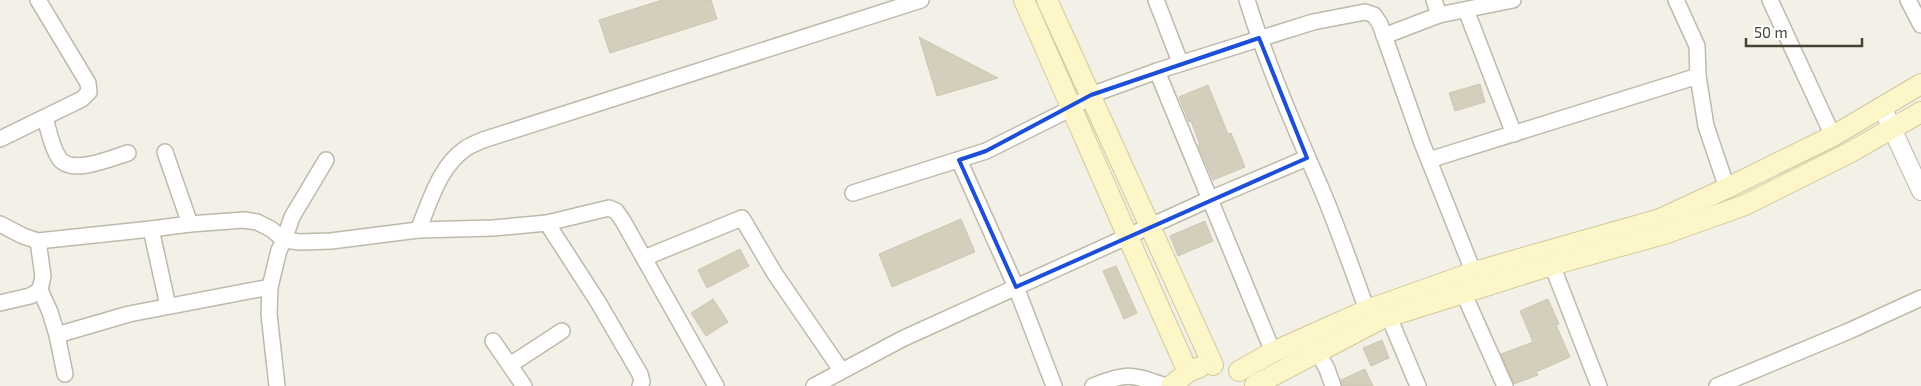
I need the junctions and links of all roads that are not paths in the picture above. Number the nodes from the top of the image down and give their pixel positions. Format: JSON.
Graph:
{"nodes":[{"id":1,"x":38,"y":0,"type":"edge"},
{"id":2,"x":921,"y":0,"type":"edge"},
{"id":3,"x":1024,"y":0,"type":"edge"},
{"id":4,"x":1047,"y":0,"type":"edge"},
{"id":5,"x":1156,"y":0,"type":"edge"},
{"id":6,"x":1247,"y":0,"type":"edge"},
{"id":7,"x":1434,"y":0,"type":"edge"},
{"id":8,"x":1513,"y":0,"type":"edge"},
{"id":9,"x":1676,"y":0,"type":"edge"},
{"id":10,"x":1770,"y":0,"type":"edge"},
{"id":11,"x":1908,"y":0,"type":"edge"},
{"id":12,"x":1466,"y":10,"type":"junction"},
{"id":13,"x":1439,"y":15,"type":"junction"},
{"id":14,"x":1921,"y":25,"type":"edge"},
{"id":15,"x":1384,"y":36,"type":"junction"},
{"id":16,"x":1259,"y":38,"type":"junction"},
{"id":17,"x":1180,"y":62,"type":"junction"},
{"id":18,"x":1157,"y":70,"type":"junction"},
{"id":19,"x":1698,"y":76,"type":"junction"},
{"id":20,"x":1921,"y":84,"type":"edge"},
{"id":21,"x":1090,"y":95,"type":"junction"},
{"id":22,"x":1882,"y":107,"type":"junction"},
{"id":23,"x":1072,"y":108,"type":"junction"},
{"id":24,"x":1921,"y":112,"type":"edge"},
{"id":25,"x":45,"y":118,"type":"junction"},
{"id":26,"x":1893,"y":129,"type":"junction"},
{"id":27,"x":1514,"y":134,"type":"junction"},
{"id":28,"x":1833,"y":136,"type":"junction"},
{"id":29,"x":0,"y":139,"type":"edge"},
{"id":30,"x":165,"y":152,"type":"dead end"},
{"id":31,"x":128,"y":154,"type":"dead end"},
{"id":32,"x":1307,"y":158,"type":"junction"},
{"id":33,"x":326,"y":160,"type":"dead end"},
{"id":34,"x":959,"y":160,"type":"junction"},
{"id":35,"x":1429,"y":160,"type":"junction"},
{"id":36,"x":1727,"y":188,"type":"junction"},
{"id":37,"x":1921,"y":190,"type":"edge"},
{"id":38,"x":852,"y":193,"type":"dead end"},
{"id":39,"x":1210,"y":199,"type":"junction"},
{"id":40,"x":547,"y":223,"type":"junction"},
{"id":41,"x":0,"y":224,"type":"edge"},
{"id":42,"x":190,"y":224,"type":"junction"},
{"id":43,"x":1150,"y":226,"type":"junction"},
{"id":44,"x":151,"y":230,"type":"junction"},
{"id":45,"x":418,"y":230,"type":"junction"},
{"id":46,"x":1127,"y":237,"type":"junction"},
{"id":47,"x":38,"y":240,"type":"junction"},
{"id":48,"x":284,"y":240,"type":"junction"},
{"id":49,"x":644,"y":258,"type":"junction"},
{"id":50,"x":1552,"y":265,"type":"junction"},
{"id":51,"x":1472,"y":284,"type":"junction"},
{"id":52,"x":270,"y":287,"type":"junction"},
{"id":53,"x":1016,"y":287,"type":"junction"},
{"id":54,"x":40,"y":290,"type":"junction"},
{"id":55,"x":1921,"y":298,"type":"edge"},
{"id":56,"x":0,"y":303,"type":"edge"},
{"id":57,"x":168,"y":306,"type":"junction"},
{"id":58,"x":1367,"y":310,"type":"junction"},
{"id":59,"x":1390,"y":317,"type":"junction"},
{"id":60,"x":562,"y":331,"type":"dead end"},
{"id":61,"x":57,"y":335,"type":"junction"},
{"id":62,"x":493,"y":341,"type":"dead end"},
{"id":63,"x":1317,"y":351,"type":"junction"},
{"id":64,"x":1273,"y":352,"type":"junction"},
{"id":65,"x":510,"y":365,"type":"junction"},
{"id":66,"x":1213,"y":365,"type":"junction"},
{"id":67,"x":841,"y":370,"type":"junction"},
{"id":68,"x":1239,"y":371,"type":"junction"},
{"id":69,"x":1188,"y":372,"type":"junction"},
{"id":70,"x":65,"y":374,"type":"dead end"},
{"id":71,"x":1256,"y":385,"type":"edge"},
{"id":72,"x":277,"y":386,"type":"edge"},
{"id":73,"x":524,"y":386,"type":"edge"},
{"id":74,"x":640,"y":386,"type":"edge"},
{"id":75,"x":716,"y":386,"type":"edge"},
{"id":76,"x":814,"y":386,"type":"edge"},
{"id":77,"x":1054,"y":386,"type":"edge"},
{"id":78,"x":1093,"y":386,"type":"edge"},
{"id":79,"x":1166,"y":386,"type":"edge"},
{"id":80,"x":1171,"y":386,"type":"edge"},
{"id":81,"x":1333,"y":386,"type":"edge"},
{"id":82,"x":1418,"y":386,"type":"edge"},
{"id":83,"x":1505,"y":386,"type":"edge"},
{"id":84,"x":1599,"y":386,"type":"edge"},
{"id":85,"x":1717,"y":386,"type":"edge"}],
"edges":[{"from":1,"to":25,"type":"street"},
{"from":2,"to":45,"type":"street"},
{"from":3,"to":23,"type":"main road"},
{"from":4,"to":21,"type":"main road"},
{"from":5,"to":17,"type":"street"},
{"from":6,"to":16,"type":"street"},
{"from":7,"to":13,"type":"street"},
{"from":8,"to":12,"type":"street"},
{"from":9,"to":19,"type":"street"},
{"from":10,"to":28,"type":"street"},
{"from":11,"to":14,"type":"street"},
{"from":12,"to":13,"type":"street"},
{"from":12,"to":27,"type":"street"},
{"from":13,"to":15,"type":"street"},
{"from":15,"to":16,"type":"street"},
{"from":15,"to":35,"type":"street"},
{"from":16,"to":17,"type":"street"},
{"from":16,"to":32,"type":"street"},
{"from":17,"to":18,"type":"street"},
{"from":18,"to":21,"type":"street"},
{"from":18,"to":39,"type":"street"},
{"from":19,"to":27,"type":"street"},
{"from":19,"to":36,"type":"street"},
{"from":20,"to":22,"type":"main road"},
{"from":21,"to":23,"type":"street"},
{"from":21,"to":43,"type":"main road"},
{"from":22,"to":26,"type":"street"},
{"from":22,"to":28,"type":"main road"},
{"from":23,"to":34,"type":"street"},
{"from":23,"to":46,"type":"main road"},
{"from":24,"to":26,"type":"main road"},
{"from":25,"to":29,"type":"street"},
{"from":25,"to":31,"type":"street"},
{"from":26,"to":37,"type":"street"},
{"from":26,"to":50,"type":"main road"},
{"from":27,"to":35,"type":"street"},
{"from":28,"to":36,"type":"main road"},
{"from":30,"to":42,"type":"street"},
{"from":32,"to":39,"type":"street"},
{"from":32,"to":58,"type":"street"},
{"from":33,"to":48,"type":"street"},
{"from":34,"to":38,"type":"street"},
{"from":34,"to":53,"type":"street"},
{"from":35,"to":51,"type":"street"},
{"from":36,"to":51,"type":"main road"},
{"from":39,"to":43,"type":"street"},
{"from":39,"to":64,"type":"street"},
{"from":40,"to":45,"type":"street"},
{"from":40,"to":49,"type":"street"},
{"from":40,"to":74,"type":"street"},
{"from":41,"to":47,"type":"street"},
{"from":42,"to":44,"type":"street"},
{"from":42,"to":48,"type":"street"},
{"from":43,"to":46,"type":"street"},
{"from":43,"to":66,"type":"main road"},
{"from":44,"to":47,"type":"street"},
{"from":44,"to":57,"type":"street"},
{"from":45,"to":48,"type":"street"},
{"from":46,"to":53,"type":"street"},
{"from":46,"to":69,"type":"main road"},
{"from":47,"to":54,"type":"street"},
{"from":48,"to":52,"type":"street"},
{"from":49,"to":67,"type":"street"},
{"from":49,"to":75,"type":"street"},
{"from":50,"to":51,"type":"main road"},
{"from":50,"to":84,"type":"street"},
{"from":51,"to":58,"type":"main road"},
{"from":51,"to":59,"type":"main road"},
{"from":51,"to":83,"type":"street"},
{"from":52,"to":57,"type":"street"},
{"from":52,"to":72,"type":"street"},
{"from":53,"to":67,"type":"street"},
{"from":53,"to":77,"type":"street"},
{"from":54,"to":56,"type":"street"},
{"from":54,"to":61,"type":"street"},
{"from":55,"to":85,"type":"street"},
{"from":57,"to":61,"type":"street"},
{"from":58,"to":64,"type":"main road"},
{"from":59,"to":63,"type":"main road"},
{"from":59,"to":82,"type":"street"},
{"from":60,"to":65,"type":"street"},
{"from":61,"to":70,"type":"street"},
{"from":62,"to":65,"type":"street"},
{"from":63,"to":71,"type":"main road"},
{"from":63,"to":81,"type":"street"},
{"from":64,"to":68,"type":"main road"},
{"from":65,"to":73,"type":"street"},
{"from":66,"to":68,"type":"main road"},
{"from":66,"to":69,"type":"main road"},
{"from":67,"to":76,"type":"street"},
{"from":68,"to":71,"type":"main road"},
{"from":69,"to":80,"type":"main road"},
{"from":78,"to":79,"type":"street"}]}
